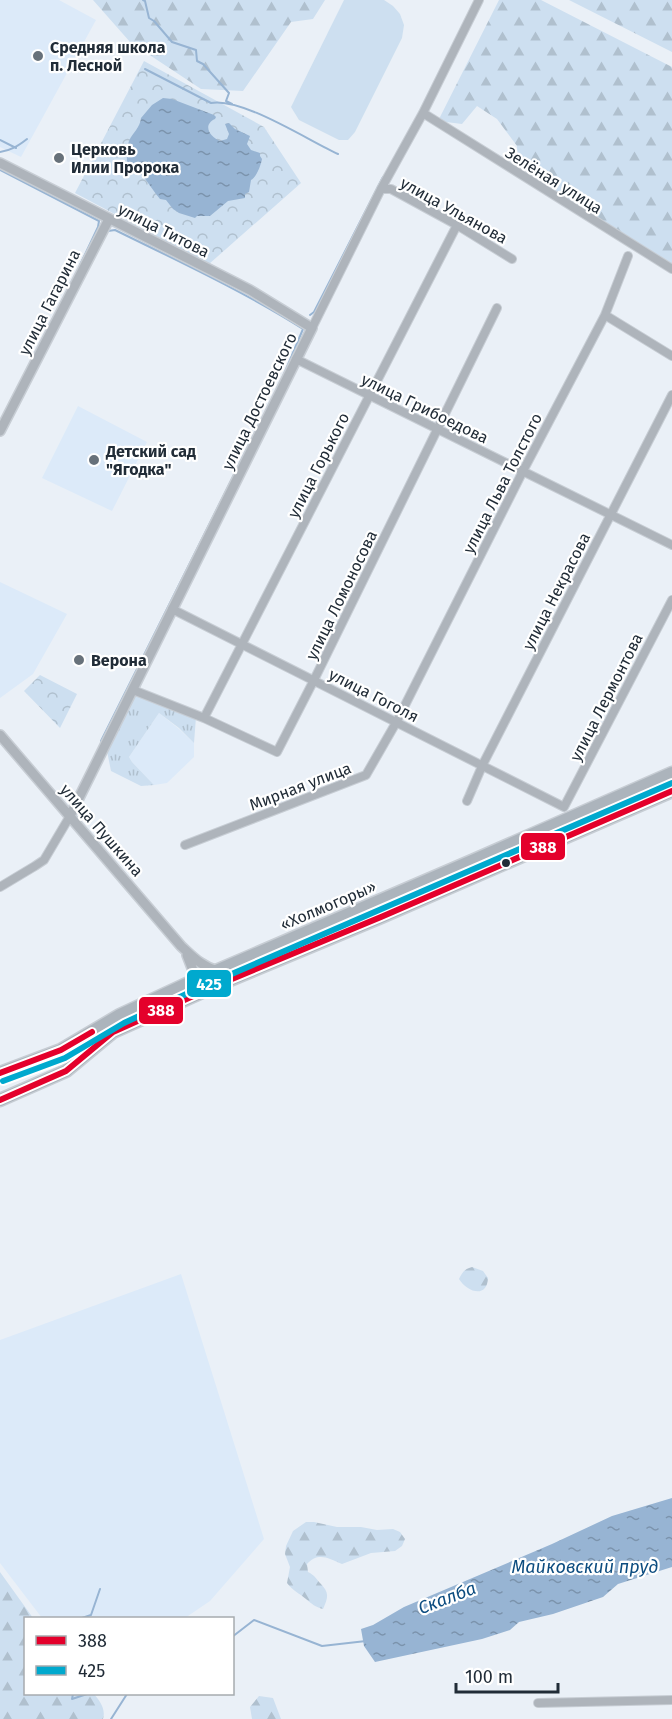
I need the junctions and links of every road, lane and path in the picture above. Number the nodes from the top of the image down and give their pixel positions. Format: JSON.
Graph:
{"nodes":[{"id":1,"x":479,"y":0,"type":"edge"},
{"id":2,"x":423,"y":113,"type":"junction"},
{"id":3,"x":0,"y":163,"type":"edge"},
{"id":4,"x":381,"y":189,"type":"junction"},
{"id":5,"x":109,"y":219,"type":"junction"},
{"id":6,"x":457,"y":225,"type":"junction"},
{"id":7,"x":628,"y":256,"type":"dead end"},
{"id":8,"x":512,"y":259,"type":"dead end"},
{"id":9,"x":672,"y":269,"type":"edge"},
{"id":10,"x":496,"y":308,"type":"dead end"},
{"id":11,"x":605,"y":315,"type":"junction"},
{"id":12,"x":312,"y":328,"type":"junction"},
{"id":13,"x":672,"y":356,"type":"edge"},
{"id":14,"x":296,"y":359,"type":"junction"},
{"id":15,"x":368,"y":395,"type":"junction"},
{"id":16,"x":672,"y":395,"type":"edge"},
{"id":17,"x":437,"y":430,"type":"junction"},
{"id":18,"x":0,"y":431,"type":"edge"},
{"id":19,"x":523,"y":471,"type":"junction"},
{"id":20,"x":610,"y":515,"type":"junction"},
{"id":21,"x":672,"y":545,"type":"edge"},
{"id":22,"x":672,"y":600,"type":"edge"},
{"id":23,"x":172,"y":609,"type":"junction"},
{"id":24,"x":242,"y":643,"type":"junction"},
{"id":25,"x":314,"y":680,"type":"junction"},
{"id":26,"x":133,"y":690,"type":"junction"},
{"id":27,"x":204,"y":718,"type":"junction"},
{"id":28,"x":397,"y":722,"type":"junction"},
{"id":29,"x":0,"y":735,"type":"edge"},
{"id":30,"x":483,"y":764,"type":"junction"},
{"id":31,"x":672,"y":773,"type":"edge"},
{"id":32,"x":672,"y":791,"type":"edge"},
{"id":33,"x":466,"y":801,"type":"dead end"},
{"id":34,"x":564,"y":807,"type":"joint"},
{"id":35,"x":70,"y":816,"type":"junction"},
{"id":36,"x":185,"y":845,"type":"dead end"},
{"id":37,"x":0,"y":887,"type":"edge"},
{"id":38,"x":181,"y":946,"type":"junction"},
{"id":39,"x":218,"y":971,"type":"junction"},
{"id":40,"x":193,"y":981,"type":"junction"},
{"id":41,"x":0,"y":1073,"type":"edge"},
{"id":42,"x":0,"y":1100,"type":"edge"},
{"id":43,"x":672,"y":1700,"type":"edge"},
{"id":44,"x":538,"y":1703,"type":"dead end"}],
"edges":[{"from":1,"to":2,"type":"street","name":"улица Достоевского"},
{"from":2,"to":4,"type":"street","name":"улица Достоевского"},
{"from":2,"to":9,"type":"street","name":"Зелёная улица"},
{"from":3,"to":5,"type":"street","name":"улица Титова"},
{"from":4,"to":6,"type":"street","name":"улица Ульянова"},
{"from":4,"to":12,"type":"street","name":"улица Достоевского"},
{"from":5,"to":12,"type":"street","name":"улица Титова"},
{"from":5,"to":18,"type":"street","name":"улица Гагарина"},
{"from":6,"to":8,"type":"street","name":"улица Ульянова"},
{"from":6,"to":15,"type":"street","name":"улица Горького"},
{"from":7,"to":11,"type":"street","name":"улица Льва Толстого"},
{"from":10,"to":17,"type":"street","name":"улица Ломоносова"},
{"from":11,"to":13,"type":"street"},
{"from":11,"to":19,"type":"street","name":"улица Льва Толстого"},
{"from":12,"to":14,"type":"street","name":"улица Достоевского"},
{"from":14,"to":15,"type":"street","name":"улица Грибоедова"},
{"from":14,"to":23,"type":"street","name":"улица Достоевского"},
{"from":15,"to":17,"type":"street","name":"улица Грибоедова"},
{"from":15,"to":24,"type":"street","name":"улица Горького"},
{"from":16,"to":20,"type":"street","name":"улица Некрасова"},
{"from":17,"to":19,"type":"street","name":"улица Грибоедова"},
{"from":17,"to":25,"type":"street","name":"улица Ломоносова"},
{"from":19,"to":20,"type":"street","name":"улица Грибоедова"},
{"from":19,"to":28,"type":"street","name":"улица Льва Толстого"},
{"from":20,"to":21,"type":"street","name":"улица Грибоедова"},
{"from":20,"to":30,"type":"street","name":"улица Некрасова"},
{"from":22,"to":34,"type":"street","name":"улица Лермонтова"},
{"from":23,"to":24,"type":"street","name":"улица Гоголя"},
{"from":23,"to":26,"type":"street","name":"улица Достоевского"},
{"from":24,"to":25,"type":"street","name":"улица Гоголя"},
{"from":24,"to":27,"type":"street","name":"улица Горького"},
{"from":25,"to":27,"type":"street","name":"улица Ломоносова"},
{"from":25,"to":28,"type":"street","name":"улица Гоголя"},
{"from":26,"to":27,"type":"street","name":"улица Ломоносова"},
{"from":26,"to":35,"type":"street","name":"улица Достоевского"},
{"from":28,"to":30,"type":"street","name":"улица Гоголя"},
{"from":28,"to":36,"type":"street","name":"Мирная улица"},
{"from":29,"to":35,"type":"street","name":"улица Пушкина"},
{"from":30,"to":33,"type":"street","name":"улица Некрасова"},
{"from":30,"to":34,"type":"street","name":"улица Гоголя"},
{"from":31,"to":39,"type":"highway","name":"«Холмогоры»"},
{"from":32,"to":42,"type":"highway","name":"«Холмогоры»"},
{"from":35,"to":37,"type":"street"},
{"from":35,"to":38,"type":"street","name":"улица Пушкина"},
{"from":38,"to":39,"type":"street"},
{"from":38,"to":40,"type":"street"},
{"from":39,"to":40,"type":"highway","name":"«Холмогоры»"},
{"from":40,"to":41,"type":"highway","name":"«Холмогоры»"},
{"from":43,"to":44,"type":"street"}]}
